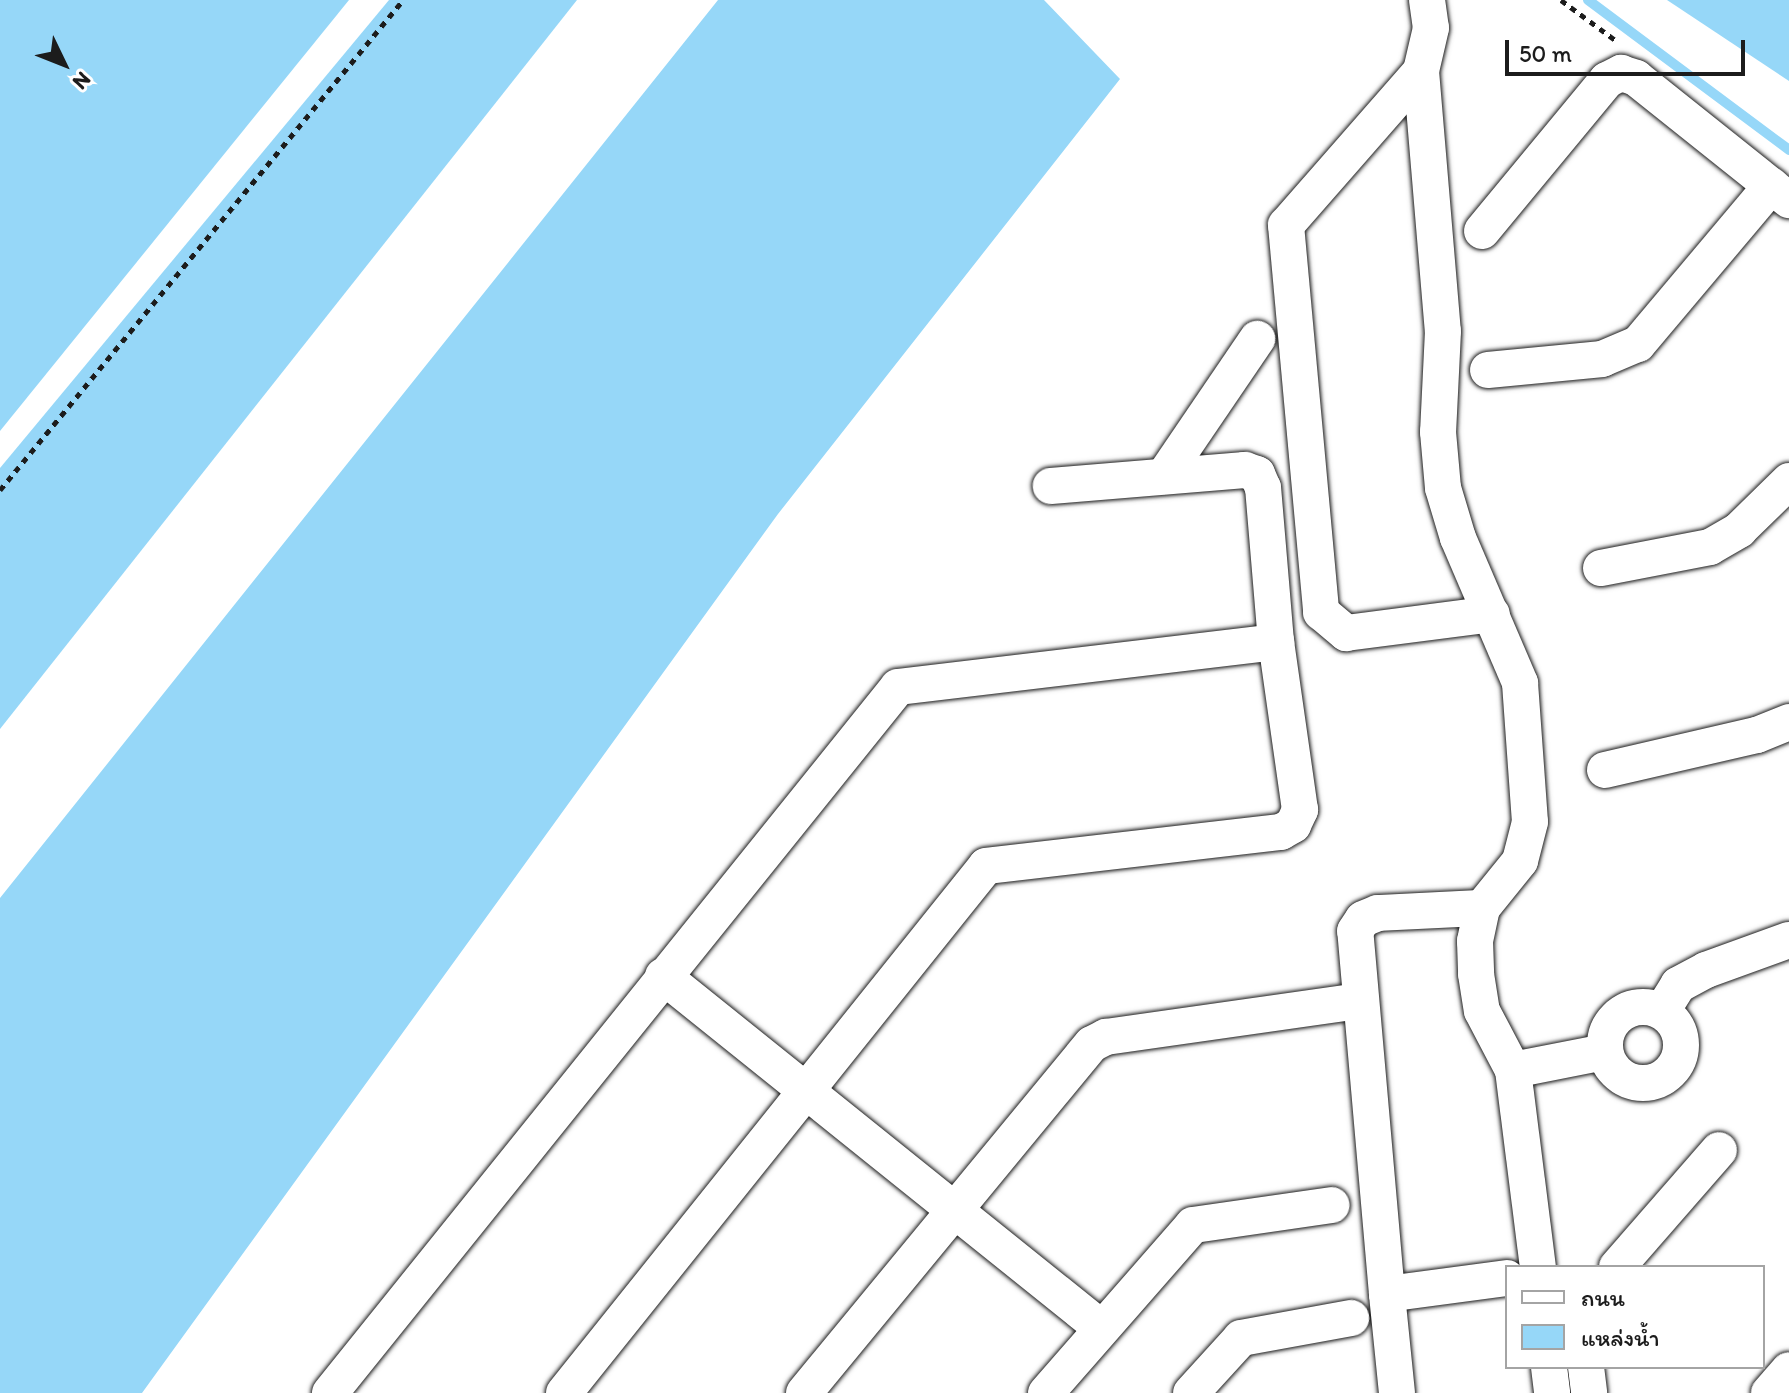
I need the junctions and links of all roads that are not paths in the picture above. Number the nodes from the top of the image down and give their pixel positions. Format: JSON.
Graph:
{"nodes":[{"id":1,"x":1427,"y":0,"type":"edge"},
{"id":2,"x":1421,"y":71,"type":"junction"},
{"id":3,"x":1780,"y":193,"type":"edge"},
{"id":4,"x":1482,"y":231,"type":"dead end"},
{"id":5,"x":1257,"y":339,"type":"dead end"},
{"id":6,"x":1488,"y":370,"type":"dead end"},
{"id":7,"x":1164,"y":476,"type":"junction"},
{"id":8,"x":1789,"y":481,"type":"edge"},
{"id":9,"x":1051,"y":486,"type":"dead end"},
{"id":10,"x":1601,"y":568,"type":"dead end"},
{"id":11,"x":1492,"y":614,"type":"junction"},
{"id":12,"x":1276,"y":642,"type":"junction"},
{"id":13,"x":1789,"y":722,"type":"edge"},
{"id":14,"x":1605,"y":770,"type":"dead end"},
{"id":15,"x":1482,"y":908,"type":"junction"},
{"id":16,"x":1789,"y":940,"type":"edge"},
{"id":17,"x":663,"y":976,"type":"junction"},
{"id":18,"x":1360,"y":1001,"type":"junction"},
{"id":19,"x":1662,"y":1011,"type":"junction"},
{"id":20,"x":1605,"y":1052,"type":"junction"},
{"id":21,"x":1513,"y":1070,"type":"junction"},
{"id":22,"x":803,"y":1090,"type":"junction"},
{"id":23,"x":1719,"y":1150,"type":"dead end"},
{"id":24,"x":1332,"y":1205,"type":"dead end"},
{"id":25,"x":954,"y":1207,"type":"junction"},
{"id":26,"x":1538,"y":1265,"type":"edge"},
{"id":27,"x":1619,"y":1265,"type":"edge"},
{"id":28,"x":1505,"y":1278,"type":"edge"},
{"id":29,"x":1387,"y":1294,"type":"junction"},
{"id":30,"x":1351,"y":1318,"type":"dead end"},
{"id":31,"x":1100,"y":1327,"type":"junction"},
{"id":32,"x":1549,"y":1369,"type":"edge"},
{"id":33,"x":1586,"y":1369,"type":"edge"},
{"id":34,"x":1789,"y":1370,"type":"edge"},
{"id":35,"x":330,"y":1393,"type":"edge"},
{"id":36,"x":564,"y":1393,"type":"edge"},
{"id":37,"x":804,"y":1393,"type":"edge"},
{"id":38,"x":1046,"y":1393,"type":"edge"},
{"id":39,"x":1191,"y":1393,"type":"edge"},
{"id":40,"x":1397,"y":1393,"type":"edge"},
{"id":41,"x":1552,"y":1393,"type":"edge"},
{"id":42,"x":1589,"y":1393,"type":"edge"},
{"id":43,"x":1769,"y":1393,"type":"edge"}],
"edges":[{"from":1,"to":2,"type":"street"},
{"from":2,"to":11,"type":"street"},
{"from":2,"to":11,"type":"street"},
{"from":3,"to":4,"type":"street"},
{"from":3,"to":6,"type":"street"},
{"from":5,"to":7,"type":"street"},
{"from":7,"to":9,"type":"street"},
{"from":7,"to":12,"type":"street"},
{"from":8,"to":10,"type":"street"},
{"from":11,"to":15,"type":"street"},
{"from":12,"to":17,"type":"street"},
{"from":12,"to":22,"type":"street"},
{"from":13,"to":14,"type":"street"},
{"from":15,"to":18,"type":"street"},
{"from":15,"to":21,"type":"street"},
{"from":16,"to":19,"type":"street"},
{"from":17,"to":22,"type":"street"},
{"from":17,"to":35,"type":"street"},
{"from":18,"to":25,"type":"street"},
{"from":18,"to":29,"type":"street"},
{"from":19,"to":20,"type":"street"},
{"from":19,"to":20,"type":"street"},
{"from":20,"to":21,"type":"street"},
{"from":21,"to":26,"type":"street"},
{"from":22,"to":25,"type":"street"},
{"from":22,"to":36,"type":"street"},
{"from":23,"to":27,"type":"street"},
{"from":24,"to":31,"type":"street"},
{"from":25,"to":31,"type":"street"},
{"from":25,"to":37,"type":"street"},
{"from":28,"to":29,"type":"street"},
{"from":29,"to":40,"type":"street"},
{"from":30,"to":39,"type":"street"},
{"from":31,"to":38,"type":"street"},
{"from":32,"to":41,"type":"street"},
{"from":33,"to":42,"type":"street"},
{"from":34,"to":43,"type":"street"}]}
